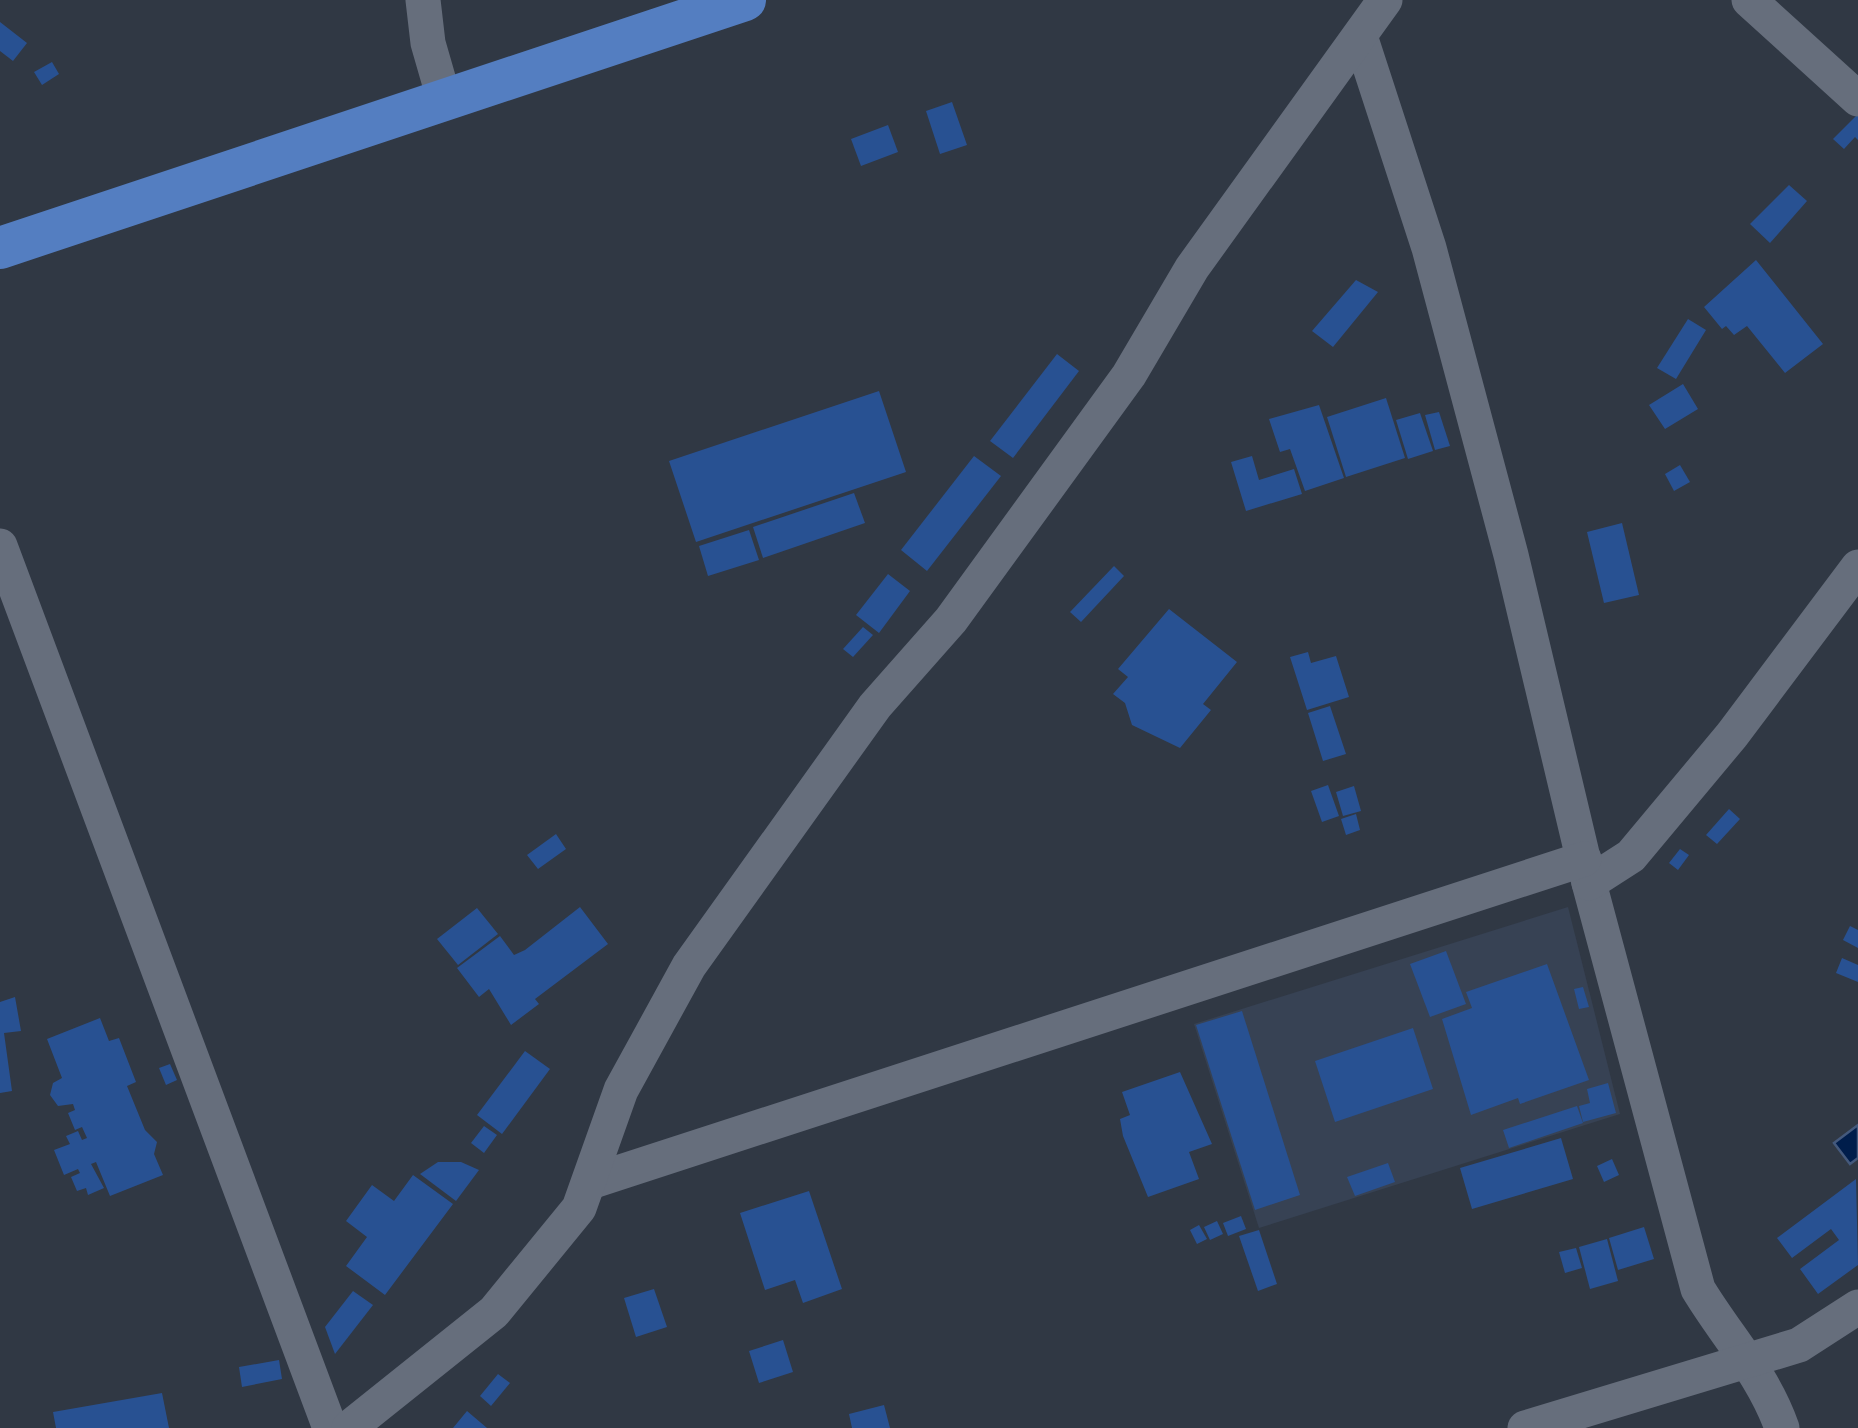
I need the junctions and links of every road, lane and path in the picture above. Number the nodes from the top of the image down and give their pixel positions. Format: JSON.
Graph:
{"nodes":[{"id":1,"x":424,"y":0,"type":"edge"},
{"id":2,"x":745,"y":0,"type":"edge"},
{"id":3,"x":1385,"y":0,"type":"edge"},
{"id":4,"x":1749,"y":0,"type":"edge"},
{"id":5,"x":1360,"y":36,"type":"junction"},
{"id":6,"x":1858,"y":99,"type":"edge"},
{"id":7,"x":444,"y":102,"type":"junction"},
{"id":8,"x":0,"y":248,"type":"edge"},
{"id":9,"x":0,"y":546,"type":"edge"},
{"id":10,"x":1858,"y":567,"type":"edge"},
{"id":11,"x":1586,"y":871,"type":"junction"},
{"id":12,"x":590,"y":1182,"type":"junction"},
{"id":13,"x":1858,"y":1306,"type":"edge"},
{"id":14,"x":1750,"y":1359,"type":"junction"},
{"id":15,"x":330,"y":1428,"type":"edge"},
{"id":16,"x":349,"y":1428,"type":"edge"},
{"id":17,"x":1525,"y":1428,"type":"edge"},
{"id":18,"x":1782,"y":1428,"type":"edge"}],
"edges":[{"from":1,"to":7,"type":"street"},
{"from":2,"to":7,"type":"main road"},
{"from":3,"to":5,"type":"street"},
{"from":4,"to":6,"type":"street"},
{"from":5,"to":11,"type":"street"},
{"from":5,"to":12,"type":"street"},
{"from":7,"to":8,"type":"main road"},
{"from":9,"to":15,"type":"street"},
{"from":10,"to":11,"type":"street"},
{"from":11,"to":12,"type":"street"},
{"from":11,"to":14,"type":"street"},
{"from":12,"to":16,"type":"street"},
{"from":13,"to":14,"type":"street"},
{"from":14,"to":17,"type":"street"},
{"from":14,"to":18,"type":"street"}]}
